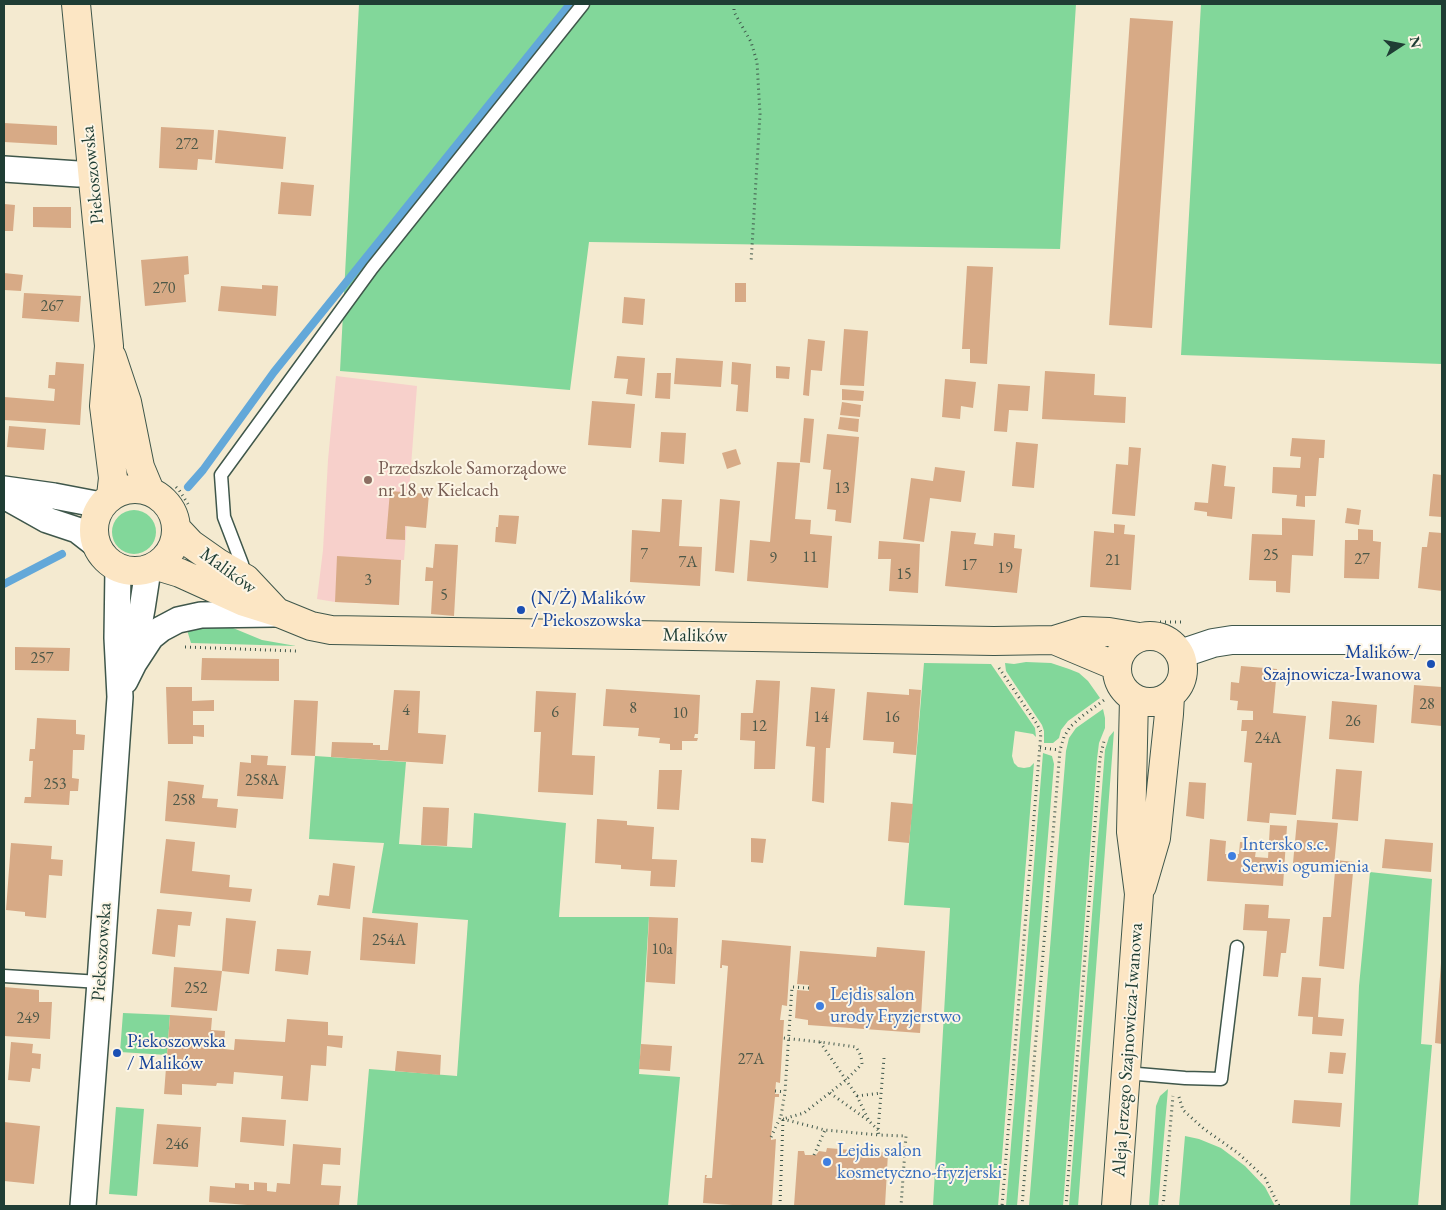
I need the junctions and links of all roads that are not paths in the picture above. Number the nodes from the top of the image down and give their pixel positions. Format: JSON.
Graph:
{"nodes":[{"id":1,"x":76,"y":4,"type":"edge"},
{"id":2,"x":583,"y":4,"type":"edge"},
{"id":3,"x":4,"y":169,"type":"edge"},
{"id":4,"x":93,"y":173,"type":"junction"},
{"id":5,"x":109,"y":346,"type":"junction"},
{"id":6,"x":162,"y":488,"type":"junction"},
{"id":7,"x":4,"y":489,"type":"edge"},
{"id":8,"x":4,"y":496,"type":"edge"},
{"id":9,"x":106,"y":501,"type":"junction"},
{"id":10,"x":183,"y":518,"type":"junction"},
{"id":11,"x":95,"y":544,"type":"junction"},
{"id":12,"x":118,"y":568,"type":"junction"},
{"id":13,"x":152,"y":568,"type":"junction"},
{"id":14,"x":246,"y":579,"type":"junction"},
{"id":15,"x":279,"y":614,"type":"junction"},
{"id":16,"x":1147,"y":630,"type":"junction"},
{"id":17,"x":1054,"y":640,"type":"junction"},
{"id":18,"x":1442,"y":640,"type":"edge"},
{"id":19,"x":1180,"y":654,"type":"junction"},
{"id":20,"x":122,"y":689,"type":"junction"},
{"id":21,"x":1114,"y":691,"type":"junction"},
{"id":22,"x":1170,"y":696,"type":"junction"},
{"id":23,"x":1139,"y":894,"type":"junction"},
{"id":24,"x":1237,"y":947,"type":"dead end"},
{"id":25,"x":4,"y":976,"type":"edge"},
{"id":26,"x":100,"y":982,"type":"junction"},
{"id":27,"x":1126,"y":1073,"type":"junction"},
{"id":28,"x":83,"y":1206,"type":"edge"},
{"id":29,"x":1116,"y":1206,"type":"edge"}],
"edges":[{"from":1,"to":4,"type":"main road","name":"Piekoszowska"},
{"from":2,"to":14,"type":"lane"},
{"from":3,"to":4,"type":"street"},
{"from":4,"to":5,"type":"main road","name":"Piekoszowska"},
{"from":5,"to":6,"type":"main road","name":"Piekoszowska"},
{"from":5,"to":9,"type":"main road","name":"Piekoszowska"},
{"from":6,"to":9,"type":"main road"},
{"from":6,"to":10,"type":"main road"},
{"from":7,"to":9,"type":"street"},
{"from":8,"to":11,"type":"street"},
{"from":9,"to":11,"type":"main road"},
{"from":10,"to":13,"type":"main road"},
{"from":10,"to":14,"type":"main road","name":"Malików"},
{"from":11,"to":12,"type":"main road"},
{"from":12,"to":13,"type":"main road"},
{"from":12,"to":20,"type":"street","name":"Piekoszowska"},
{"from":13,"to":15,"type":"main road","name":"Malików"},
{"from":13,"to":20,"type":"street","name":"Piekoszowska"},
{"from":14,"to":15,"type":"main road","name":"Malików"},
{"from":15,"to":17,"type":"main road","name":"Malików"},
{"from":15,"to":20,"type":"street"},
{"from":16,"to":17,"type":"main road","name":"Malików"},
{"from":16,"to":19,"type":"main road"},
{"from":16,"to":21,"type":"main road"},
{"from":17,"to":21,"type":"main road","name":"Malików"},
{"from":18,"to":19,"type":"street"},
{"from":19,"to":22,"type":"main road"},
{"from":20,"to":26,"type":"street","name":"Piekoszowska"},
{"from":21,"to":22,"type":"main road"},
{"from":21,"to":23,"type":"main road","name":"Aleja Jerzego Szajnowicza-Iwanowa"},
{"from":22,"to":23,"type":"main road","name":"Aleja Jerzego Szajnowicza-Iwanowa"},
{"from":23,"to":27,"type":"main road","name":"Aleja Jerzego Szajnowicza-Iwanowa"},
{"from":24,"to":27,"type":"lane"},
{"from":25,"to":26,"type":"lane"},
{"from":26,"to":28,"type":"street","name":"Piekoszowska"},
{"from":27,"to":29,"type":"main road","name":"Aleja Jerzego Szajnowicza-Iwanowa"}]}
